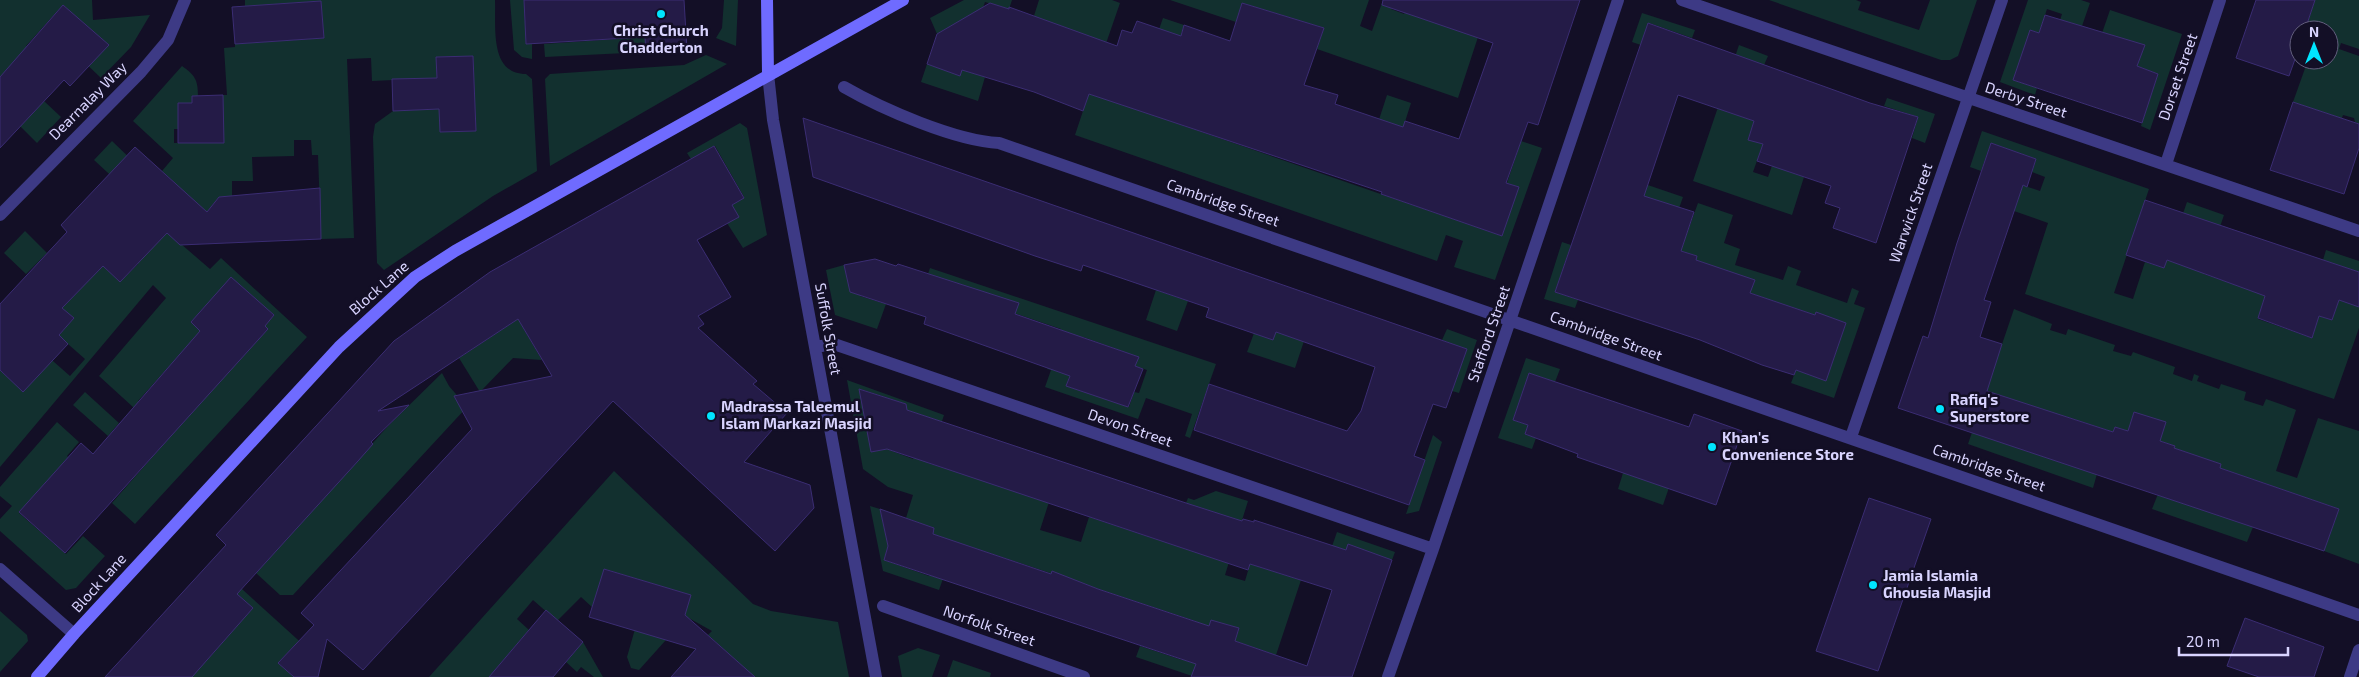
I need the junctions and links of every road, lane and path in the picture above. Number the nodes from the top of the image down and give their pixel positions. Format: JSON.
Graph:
{"nodes":[{"id":1,"x":185,"y":0,"type":"edge"},
{"id":2,"x":767,"y":0,"type":"edge"},
{"id":3,"x":902,"y":0,"type":"edge"},
{"id":4,"x":1618,"y":0,"type":"edge"},
{"id":5,"x":1682,"y":0,"type":"edge"},
{"id":6,"x":2002,"y":0,"type":"edge"},
{"id":7,"x":2220,"y":0,"type":"edge"},
{"id":8,"x":768,"y":74,"type":"junction"},
{"id":9,"x":844,"y":87,"type":"dead end"},
{"id":10,"x":1968,"y":98,"type":"junction"},
{"id":11,"x":2166,"y":164,"type":"junction"},
{"id":12,"x":0,"y":215,"type":"edge"},
{"id":13,"x":2359,"y":231,"type":"edge"},
{"id":14,"x":1511,"y":320,"type":"junction"},
{"id":15,"x":814,"y":347,"type":"junction"},
{"id":16,"x":1851,"y":437,"type":"junction"},
{"id":17,"x":1433,"y":549,"type":"junction"},
{"id":18,"x":0,"y":569,"type":"edge"},
{"id":19,"x":883,"y":606,"type":"dead end"},
{"id":20,"x":2359,"y":615,"type":"edge"},
{"id":21,"x":74,"y":634,"type":"junction"},
{"id":22,"x":2359,"y":650,"type":"edge"},
{"id":23,"x":37,"y":677,"type":"edge"},
{"id":24,"x":876,"y":677,"type":"edge"},
{"id":25,"x":1084,"y":677,"type":"edge"},
{"id":26,"x":1388,"y":677,"type":"edge"},
{"id":27,"x":2350,"y":677,"type":"edge"}],
"edges":[{"from":1,"to":12,"type":"street","name":"Dearnalay Way"},
{"from":2,"to":8,"type":"main road"},
{"from":3,"to":8,"type":"main road","name":"Block Lane"},
{"from":4,"to":14,"type":"street","name":"Stafford Street"},
{"from":5,"to":10,"type":"street","name":"Derby Street"},
{"from":6,"to":10,"type":"street","name":"Warwick Street"},
{"from":7,"to":11,"type":"street","name":"Dorset Street"},
{"from":8,"to":15,"type":"street","name":"Suffolk Street"},
{"from":8,"to":21,"type":"main road","name":"Block Lane"},
{"from":9,"to":14,"type":"street","name":"Cambridge Street"},
{"from":10,"to":11,"type":"street","name":"Derby Street"},
{"from":10,"to":16,"type":"street","name":"Warwick Street"},
{"from":11,"to":13,"type":"street","name":"Derby Street"},
{"from":14,"to":16,"type":"street","name":"Cambridge Street"},
{"from":14,"to":17,"type":"street","name":"Stafford Street"},
{"from":15,"to":17,"type":"street","name":"Devon Street"},
{"from":15,"to":24,"type":"street","name":"Suffolk Street"},
{"from":16,"to":20,"type":"street","name":"Cambridge Street"},
{"from":17,"to":26,"type":"street","name":"Stafford Street"},
{"from":18,"to":21,"type":"street"},
{"from":19,"to":25,"type":"street","name":"Norfolk Street"},
{"from":21,"to":23,"type":"main road","name":"Block Lane"},
{"from":22,"to":27,"type":"street"}]}
